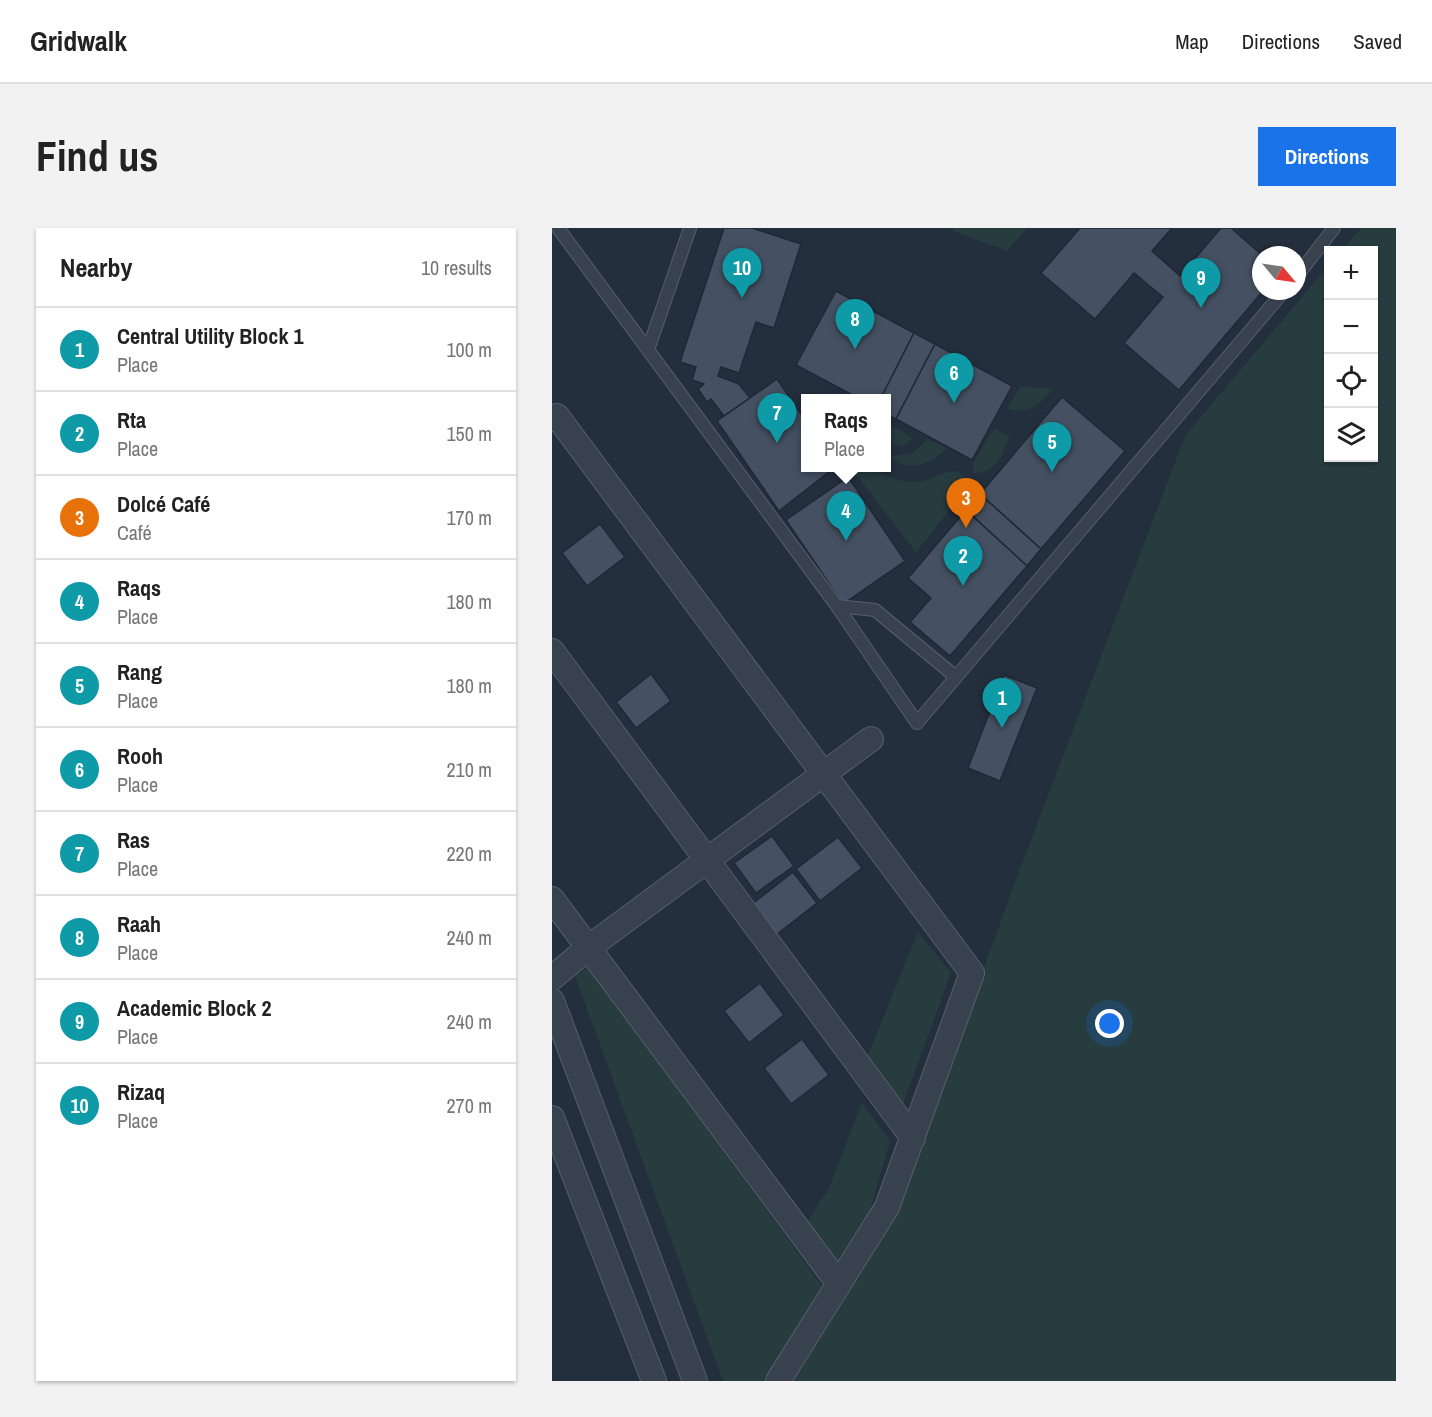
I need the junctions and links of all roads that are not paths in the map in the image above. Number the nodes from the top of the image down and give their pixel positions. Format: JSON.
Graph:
{"nodes":[{"id":1,"x":558,"y":228,"type":"edge"},
{"id":2,"x":690,"y":228,"type":"edge"},
{"id":3,"x":1334,"y":228,"type":"edge"},
{"id":4,"x":1306,"y":264,"type":"edge"},
{"id":5,"x":1276,"y":300,"type":"edge"},
{"id":6,"x":648,"y":351,"type":"junction"},
{"id":7,"x":552,"y":419,"type":"edge"},
{"id":8,"x":837,"y":606,"type":"junction"},
{"id":9,"x":552,"y":651,"type":"edge"},
{"id":10,"x":956,"y":677,"type":"junction"},
{"id":11,"x":871,"y":739,"type":"dead end"},
{"id":12,"x":823,"y":774,"type":"junction"},
{"id":13,"x":707,"y":861,"type":"junction"},
{"id":14,"x":552,"y":899,"type":"edge"},
{"id":15,"x":588,"y":948,"type":"junction"},
{"id":16,"x":552,"y":978,"type":"edge"},
{"id":17,"x":552,"y":1001,"type":"edge"},
{"id":18,"x":552,"y":1118,"type":"edge"},
{"id":19,"x":914,"y":1138,"type":"junction"},
{"id":20,"x":839,"y":1284,"type":"junction"},
{"id":21,"x":654,"y":1381,"type":"edge"},
{"id":22,"x":695,"y":1381,"type":"edge"},
{"id":23,"x":778,"y":1381,"type":"edge"}],
"edges":[{"from":1,"to":6,"type":"lane"},
{"from":2,"to":6,"type":"lane"},
{"from":3,"to":4,"type":"lane"},
{"from":5,"to":10,"type":"lane"},
{"from":6,"to":8,"type":"lane"},
{"from":7,"to":12,"type":"street"},
{"from":8,"to":10,"type":"lane"},
{"from":8,"to":10,"type":"lane"},
{"from":9,"to":13,"type":"street"},
{"from":11,"to":12,"type":"street"},
{"from":12,"to":13,"type":"street"},
{"from":12,"to":19,"type":"street"},
{"from":13,"to":15,"type":"street"},
{"from":13,"to":19,"type":"street"},
{"from":14,"to":15,"type":"street"},
{"from":15,"to":16,"type":"street"},
{"from":15,"to":20,"type":"street"},
{"from":17,"to":22,"type":"street"},
{"from":18,"to":21,"type":"street"},
{"from":19,"to":20,"type":"street"},
{"from":20,"to":23,"type":"street"}]}
